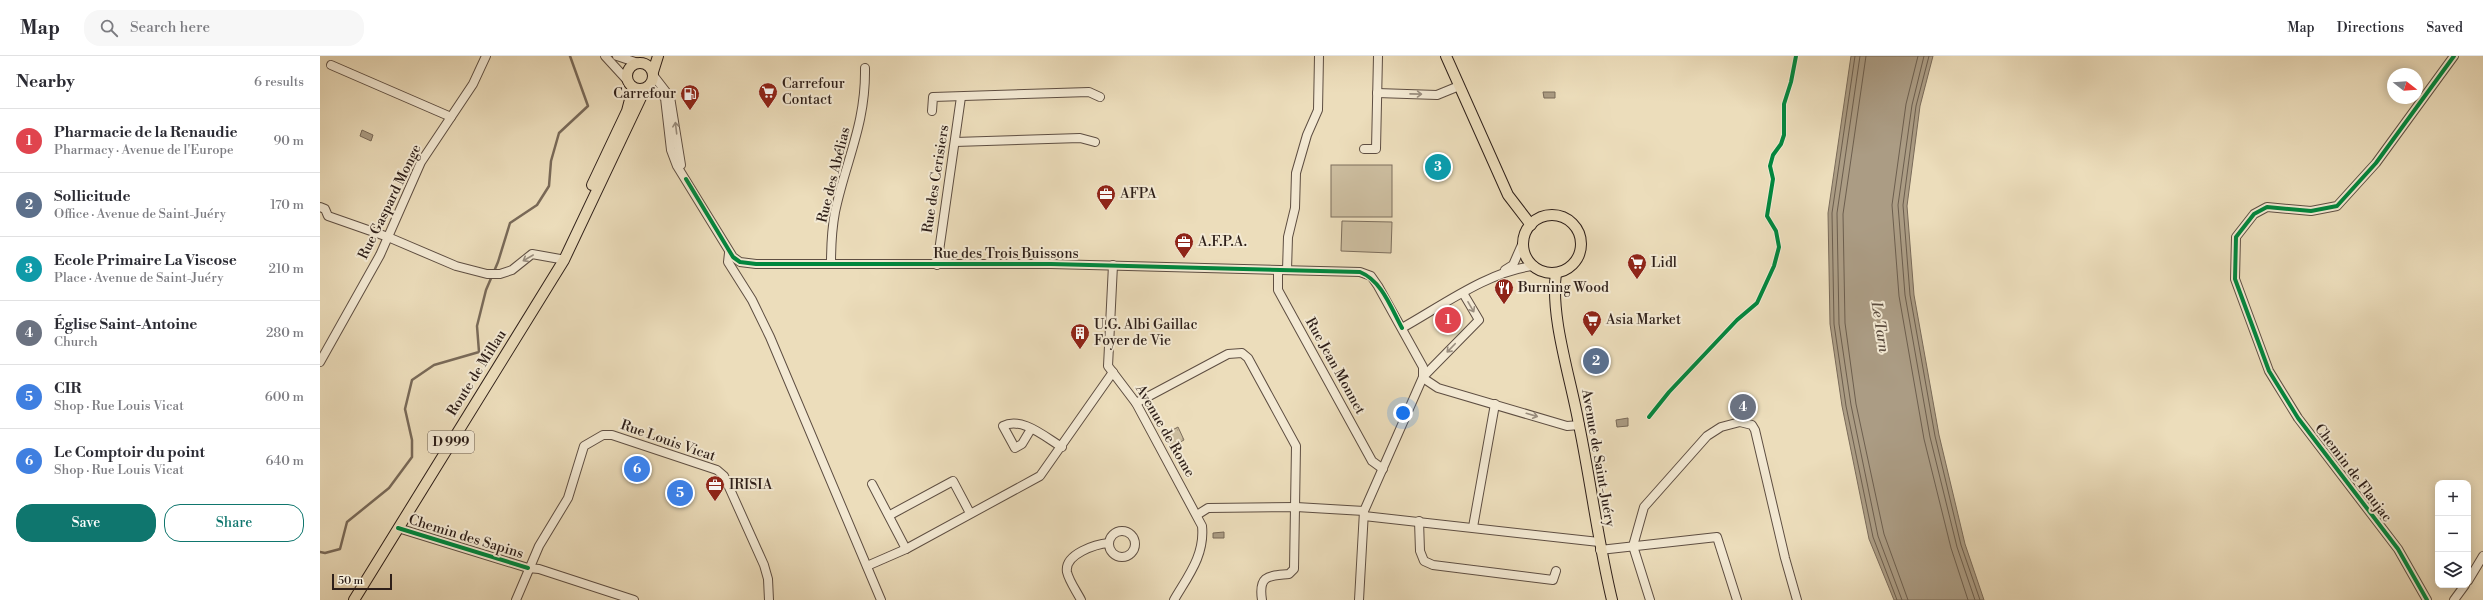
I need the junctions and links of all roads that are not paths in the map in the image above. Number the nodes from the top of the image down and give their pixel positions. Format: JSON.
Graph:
{"nodes":[{"id":1,"x":486,"y":56,"type":"edge"},
{"id":2,"x":605,"y":56,"type":"edge"},
{"id":3,"x":617,"y":56,"type":"edge"},
{"id":4,"x":658,"y":56,"type":"edge"},
{"id":5,"x":1319,"y":56,"type":"edge"},
{"id":6,"x":1378,"y":56,"type":"edge"},
{"id":7,"x":1446,"y":56,"type":"edge"},
{"id":8,"x":2454,"y":56,"type":"edge"},
{"id":9,"x":643,"y":61,"type":"edge"},
{"id":10,"x":331,"y":65,"type":"dead end"},
{"id":11,"x":865,"y":68,"type":"dead end"},
{"id":12,"x":653,"y":74,"type":"junction"},
{"id":13,"x":630,"y":84,"type":"junction"},
{"id":14,"x":1459,"y":86,"type":"junction"},
{"id":15,"x":646,"y":88,"type":"junction"},
{"id":16,"x":1377,"y":93,"type":"junction"},
{"id":17,"x":961,"y":97,"type":"junction"},
{"id":18,"x":1100,"y":97,"type":"dead end"},
{"id":19,"x":932,"y":111,"type":"dead end"},
{"id":20,"x":451,"y":117,"type":"junction"},
{"id":21,"x":955,"y":142,"type":"junction"},
{"id":22,"x":1095,"y":142,"type":"dead end"},
{"id":23,"x":1364,"y":149,"type":"dead end"},
{"id":24,"x":686,"y":179,"type":"junction"},
{"id":25,"x":320,"y":207,"type":"edge"},
{"id":26,"x":1531,"y":225,"type":"junction"},
{"id":27,"x":388,"y":237,"type":"junction"},
{"id":28,"x":1524,"y":240,"type":"junction"},
{"id":29,"x":729,"y":253,"type":"junction"},
{"id":30,"x":560,"y":259,"type":"junction"},
{"id":31,"x":740,"y":262,"type":"junction"},
{"id":32,"x":831,"y":264,"type":"junction"},
{"id":33,"x":937,"y":265,"type":"junction"},
{"id":34,"x":1113,"y":265,"type":"junction"},
{"id":35,"x":1534,"y":266,"type":"junction"},
{"id":36,"x":1278,"y":270,"type":"junction"},
{"id":37,"x":1287,"y":270,"type":"junction"},
{"id":38,"x":1556,"y":273,"type":"junction"},
{"id":39,"x":1497,"y":276,"type":"junction"},
{"id":40,"x":740,"y":279,"type":"junction"},
{"id":41,"x":549,"y":284,"type":"junction"},
{"id":42,"x":1463,"y":293,"type":"junction"},
{"id":43,"x":1402,"y":328,"type":"junction"},
{"id":44,"x":320,"y":362,"type":"edge"},
{"id":45,"x":1113,"y":372,"type":"junction"},
{"id":46,"x":1423,"y":378,"type":"junction"},
{"id":47,"x":1136,"y":403,"type":"junction"},
{"id":48,"x":1495,"y":404,"type":"junction"},
{"id":49,"x":1580,"y":425,"type":"junction"},
{"id":50,"x":1031,"y":429,"type":"dead end"},
{"id":51,"x":1062,"y":447,"type":"junction"},
{"id":52,"x":1383,"y":469,"type":"junction"},
{"id":53,"x":872,"y":484,"type":"dead end"},
{"id":54,"x":1296,"y":507,"type":"junction"},
{"id":55,"x":970,"y":513,"type":"junction"},
{"id":56,"x":1364,"y":513,"type":"junction"},
{"id":57,"x":890,"y":515,"type":"junction"},
{"id":58,"x":1197,"y":515,"type":"junction"},
{"id":59,"x":1419,"y":521,"type":"junction"},
{"id":60,"x":1473,"y":527,"type":"junction"},
{"id":61,"x":398,"y":528,"type":"junction"},
{"id":62,"x":1109,"y":542,"type":"dead end"},
{"id":63,"x":1599,"y":546,"type":"junction"},
{"id":64,"x":1633,"y":546,"type":"junction"},
{"id":65,"x":906,"y":549,"type":"junction"},
{"id":66,"x":2483,"y":556,"type":"edge"},
{"id":67,"x":867,"y":566,"type":"junction"},
{"id":68,"x":528,"y":568,"type":"junction"},
{"id":69,"x":1556,"y":571,"type":"dead end"},
{"id":70,"x":2471,"y":576,"type":"edge"},
{"id":71,"x":2463,"y":588,"type":"edge"},
{"id":72,"x":354,"y":600,"type":"edge"},
{"id":73,"x":516,"y":600,"type":"edge"},
{"id":74,"x":634,"y":600,"type":"edge"},
{"id":75,"x":769,"y":600,"type":"edge"},
{"id":76,"x":881,"y":600,"type":"edge"},
{"id":77,"x":1082,"y":600,"type":"edge"},
{"id":78,"x":1174,"y":600,"type":"edge"},
{"id":79,"x":1262,"y":600,"type":"edge"},
{"id":80,"x":1359,"y":600,"type":"edge"},
{"id":81,"x":1612,"y":600,"type":"edge"},
{"id":82,"x":1650,"y":600,"type":"edge"},
{"id":83,"x":1737,"y":600,"type":"edge"},
{"id":84,"x":1797,"y":600,"type":"edge"},
{"id":85,"x":2427,"y":600,"type":"edge"},
{"id":86,"x":2454,"y":600,"type":"edge"}],
"edges":[{"from":1,"to":20,"type":"street","name":"Rue Gaspard Monge"},
{"from":2,"to":13,"type":"street"},
{"from":3,"to":9,"type":"street"},
{"from":4,"to":12,"type":"main road"},
{"from":5,"to":37,"type":"street"},
{"from":6,"to":16,"type":"street"},
{"from":7,"to":14,"type":"main road"},
{"from":8,"to":85,"type":"street","name":"Chemin de Flaujac"},
{"from":9,"to":12,"type":"main road"},
{"from":9,"to":13,"type":"main road"},
{"from":10,"to":20,"type":"street"},
{"from":11,"to":32,"type":"street","name":"Rue des Abélias"},
{"from":12,"to":15,"type":"main road"},
{"from":24,"to":12,"type":"street","one_way":true},
{"from":13,"to":15,"type":"main road"},
{"from":13,"to":30,"type":"main road","name":"Route de Millau","number":"D 999"},
{"from":16,"to":14,"type":"street","one_way":true},
{"from":14,"to":26,"type":"main road"},
{"from":15,"to":24,"type":"street"},
{"from":15,"to":41,"type":"main road","name":"Route de Millau","number":"D 999"},
{"from":16,"to":23,"type":"street"},
{"from":17,"to":18,"type":"street","name":"Rue des Cerisiers"},
{"from":17,"to":19,"type":"street","name":"Rue des Cerisiers"},
{"from":17,"to":21,"type":"street","name":"Rue des Cerisiers"},
{"from":20,"to":27,"type":"street","name":"Rue Gaspard Monge"},
{"from":21,"to":22,"type":"street"},
{"from":21,"to":33,"type":"street","name":"Rue des Cerisiers"},
{"from":24,"to":29,"type":"street"},
{"from":25,"to":27,"type":"street"},
{"from":26,"to":28,"type":"main road"},
{"from":26,"to":38,"type":"main road"},
{"from":30,"to":27,"type":"street","one_way":true},
{"from":27,"to":44,"type":"street","name":"Rue Gaspard Monge"},
{"from":28,"to":35,"type":"main road"},
{"from":28,"to":39,"type":"street"},
{"from":29,"to":31,"type":"street"},
{"from":29,"to":40,"type":"street"},
{"from":30,"to":41,"type":"main road","name":"Route de Millau","number":"D 999"},
{"from":31,"to":32,"type":"street","name":"Rue des Trois Buissons"},
{"from":31,"to":40,"type":"street"},
{"from":32,"to":33,"type":"street","name":"Rue des Trois Buissons"},
{"from":33,"to":34,"type":"street","name":"Rue des Trois Buissons"},
{"from":34,"to":36,"type":"street","name":"Rue des Trois Buissons"},
{"from":34,"to":45,"type":"street","name":"Avenue de Rome"},
{"from":35,"to":38,"type":"main road"},
{"from":35,"to":39,"type":"street"},
{"from":36,"to":37,"type":"street","name":"Rue des Trois Buissons"},
{"from":36,"to":52,"type":"street","name":"Rue Jean Monnet"},
{"from":37,"to":43,"type":"street","name":"Rue des Trois Buissons"},
{"from":38,"to":49,"type":"main road","name":"Avenue de Saint-Juéry"},
{"from":39,"to":42,"type":"street"},
{"from":40,"to":67,"type":"street"},
{"from":41,"to":61,"type":"main road","name":"Route de Millau","number":"D 999"},
{"from":42,"to":43,"type":"street"},
{"from":42,"to":46,"type":"street","one_way":true},
{"from":43,"to":46,"type":"street"},
{"from":45,"to":47,"type":"street","name":"Avenue de Rome"},
{"from":45,"to":51,"type":"street"},
{"from":46,"to":48,"type":"street"},
{"from":46,"to":52,"type":"street"},
{"from":47,"to":54,"type":"street"},
{"from":47,"to":58,"type":"street","name":"Avenue de Rome"},
{"from":48,"to":49,"type":"street","one_way":true},
{"from":48,"to":60,"type":"street"},
{"from":49,"to":63,"type":"main road","name":"Avenue de Saint-Juéry"},
{"from":50,"to":51,"type":"street"},
{"from":51,"to":55,"type":"street"},
{"from":52,"to":56,"type":"street"},
{"from":53,"to":57,"type":"street"},
{"from":54,"to":56,"type":"street"},
{"from":54,"to":58,"type":"street"},
{"from":54,"to":79,"type":"street"},
{"from":55,"to":57,"type":"street"},
{"from":55,"to":65,"type":"street"},
{"from":56,"to":59,"type":"street"},
{"from":56,"to":80,"type":"street"},
{"from":57,"to":65,"type":"street"},
{"from":58,"to":78,"type":"street","name":"Avenue de Rome"},
{"from":59,"to":60,"type":"street"},
{"from":59,"to":69,"type":"street"},
{"from":60,"to":63,"type":"street"},
{"from":61,"to":68,"type":"street","name":"Chemin des Sapins"},
{"from":61,"to":72,"type":"main road","name":"Route de Millau","number":"D 999"},
{"from":62,"to":77,"type":"street"},
{"from":63,"to":64,"type":"street"},
{"from":63,"to":81,"type":"main road","name":"Avenue de Saint-Juéry"},
{"from":64,"to":82,"type":"street"},
{"from":64,"to":83,"type":"street"},
{"from":64,"to":84,"type":"street"},
{"from":65,"to":67,"type":"street"},
{"from":66,"to":70,"type":"street"},
{"from":67,"to":76,"type":"street"},
{"from":68,"to":73,"type":"street","name":"Rue Louis Vicat"},
{"from":68,"to":74,"type":"street","name":"Chemin des Sapins"},
{"from":68,"to":75,"type":"street","name":"Rue Louis Vicat"},
{"from":71,"to":86,"type":"street"}]}
